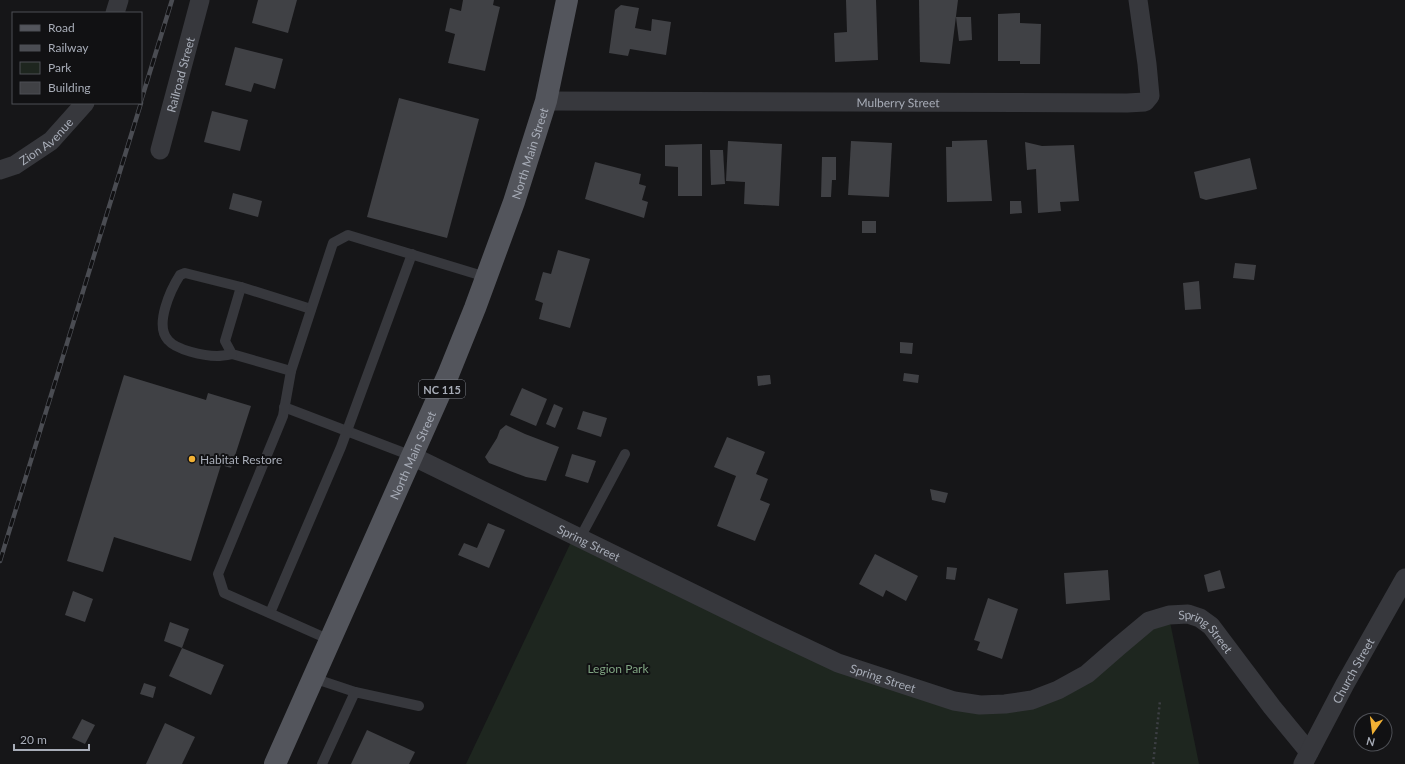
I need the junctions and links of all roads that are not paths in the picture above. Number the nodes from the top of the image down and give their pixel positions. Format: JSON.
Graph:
{"nodes":[{"id":1,"x":119,"y":0,"type":"edge"},
{"id":2,"x":200,"y":0,"type":"edge"},
{"id":3,"x":567,"y":0,"type":"edge"},
{"id":4,"x":1138,"y":0,"type":"edge"},
{"id":5,"x":115,"y":12,"type":"edge"},
{"id":6,"x":546,"y":101,"type":"junction"},
{"id":7,"x":84,"y":104,"type":"edge"},
{"id":8,"x":160,"y":150,"type":"dead end"},
{"id":9,"x":0,"y":170,"type":"edge"},
{"id":10,"x":412,"y":254,"type":"junction"},
{"id":11,"x":486,"y":277,"type":"junction"},
{"id":12,"x":241,"y":287,"type":"junction"},
{"id":13,"x":311,"y":310,"type":"junction"},
{"id":14,"x":232,"y":354,"type":"junction"},
{"id":15,"x":291,"y":371,"type":"junction"},
{"id":16,"x":284,"y":408,"type":"junction"},
{"id":17,"x":347,"y":431,"type":"junction"},
{"id":18,"x":625,"y":454,"type":"dead end"},
{"id":19,"x":412,"y":456,"type":"junction"},
{"id":20,"x":580,"y":538,"type":"junction"},
{"id":21,"x":1405,"y":578,"type":"edge"},
{"id":22,"x":270,"y":614,"type":"junction"},
{"id":23,"x":330,"y":640,"type":"junction"},
{"id":24,"x":313,"y":678,"type":"junction"},
{"id":25,"x":355,"y":692,"type":"junction"},
{"id":26,"x":419,"y":706,"type":"dead end"},
{"id":27,"x":1306,"y":758,"type":"edge"},
{"id":28,"x":275,"y":764,"type":"edge"},
{"id":29,"x":322,"y":764,"type":"edge"}],
"edges":[{"from":1,"to":5,"type":"street"},
{"from":2,"to":8,"type":"street","name":"Railroad Street"},
{"from":3,"to":6,"type":"main road","name":"North Main Street","number":"NC 115"},
{"from":4,"to":6,"type":"street","name":"Mulberry Street"},
{"from":6,"to":11,"type":"main road","name":"North Main Street","number":"NC 115"},
{"from":7,"to":9,"type":"street","name":"Zion Avenue"},
{"from":10,"to":11,"type":"lane"},
{"from":10,"to":13,"type":"lane"},
{"from":10,"to":17,"type":"lane"},
{"from":11,"to":19,"type":"main road","name":"North Main Street","number":"NC 115"},
{"from":12,"to":13,"type":"lane"},
{"from":12,"to":14,"type":"lane"},
{"from":12,"to":14,"type":"lane"},
{"from":13,"to":15,"type":"lane"},
{"from":14,"to":15,"type":"lane"},
{"from":15,"to":16,"type":"lane"},
{"from":16,"to":17,"type":"lane"},
{"from":16,"to":22,"type":"lane"},
{"from":17,"to":19,"type":"lane"},
{"from":17,"to":22,"type":"lane"},
{"from":18,"to":20,"type":"lane"},
{"from":19,"to":20,"type":"street","name":"Spring Street"},
{"from":19,"to":23,"type":"main road","name":"North Main Street","number":"NC 115"},
{"from":20,"to":27,"type":"street","name":"Spring Street"},
{"from":21,"to":27,"type":"street","name":"Church Street"},
{"from":22,"to":23,"type":"lane"},
{"from":23,"to":24,"type":"main road","name":"North Main Street","number":"NC 115"},
{"from":24,"to":25,"type":"lane"},
{"from":24,"to":28,"type":"main road","name":"North Main Street","number":"NC 115"},
{"from":25,"to":26,"type":"lane"},
{"from":25,"to":29,"type":"lane"}]}
